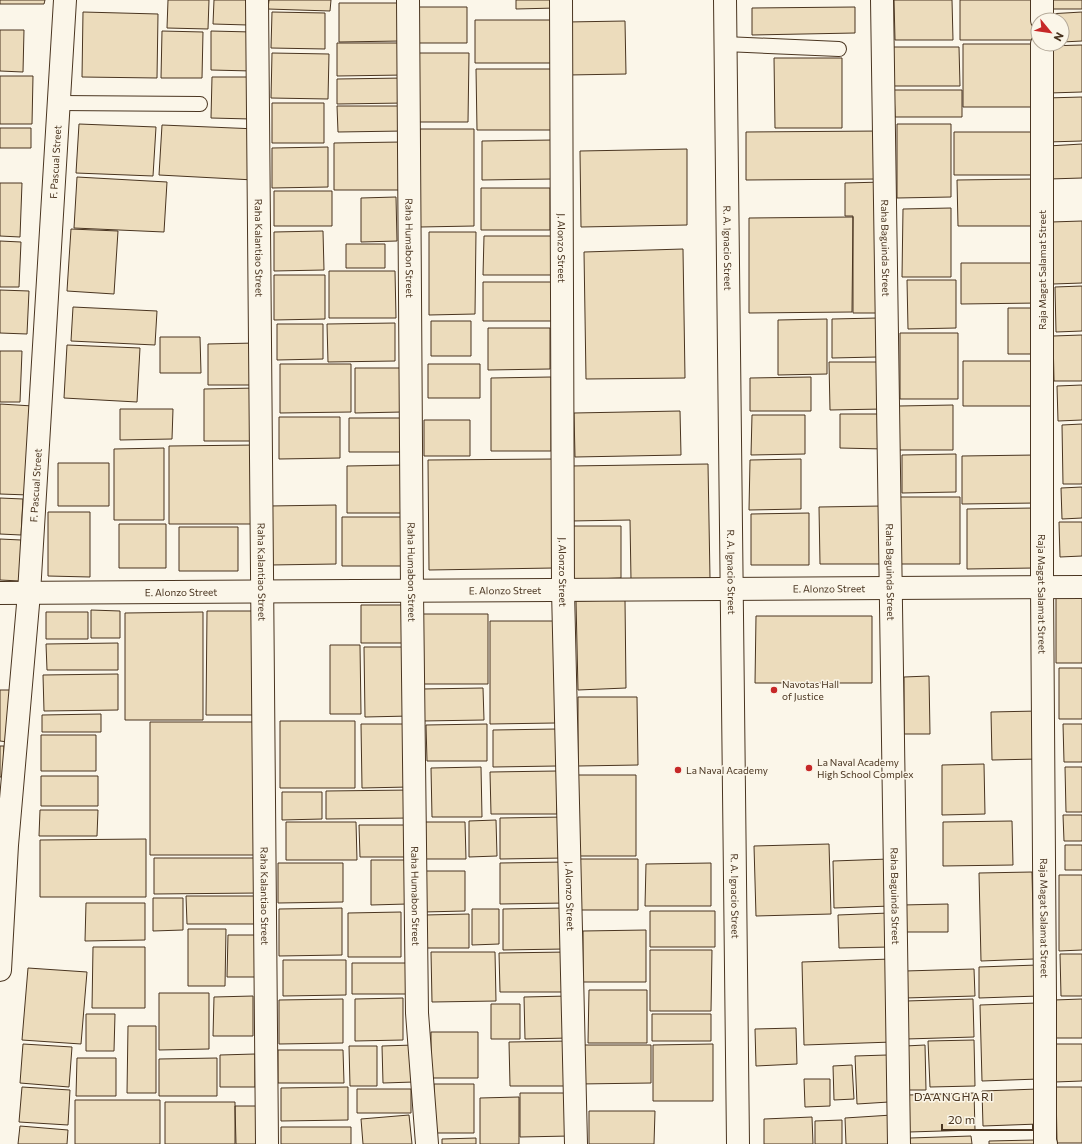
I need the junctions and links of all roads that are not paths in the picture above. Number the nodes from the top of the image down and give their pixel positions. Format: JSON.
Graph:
{"nodes":[{"id":1,"x":65,"y":0,"type":"edge"},
{"id":2,"x":257,"y":0,"type":"edge"},
{"id":3,"x":408,"y":0,"type":"edge"},
{"id":4,"x":561,"y":0,"type":"edge"},
{"id":5,"x":725,"y":0,"type":"edge"},
{"id":6,"x":882,"y":0,"type":"edge"},
{"id":7,"x":1042,"y":0,"type":"edge"},
{"id":8,"x":1042,"y":12,"type":"edge"},
{"id":9,"x":725,"y":44,"type":"junction"},
{"id":10,"x":839,"y":49,"type":"dead end"},
{"id":11,"x":1042,"y":52,"type":"edge"},
{"id":12,"x":59,"y":103,"type":"junction"},
{"id":13,"x":200,"y":104,"type":"dead end"},
{"id":14,"x":1082,"y":586,"type":"edge"},
{"id":15,"x":1042,"y":587,"type":"junction"},
{"id":16,"x":891,"y":588,"type":"junction"},
{"id":17,"x":732,"y":589,"type":"junction"},
{"id":18,"x":563,"y":590,"type":"junction"},
{"id":19,"x":262,"y":591,"type":"junction"},
{"id":20,"x":412,"y":591,"type":"junction"},
{"id":21,"x":0,"y":593,"type":"edge"},
{"id":22,"x":29,"y":593,"type":"junction"},
{"id":23,"x":0,"y":970,"type":"edge"},
{"id":24,"x":267,"y":1144,"type":"edge"},
{"id":25,"x":427,"y":1144,"type":"edge"},
{"id":26,"x":576,"y":1144,"type":"edge"},
{"id":27,"x":738,"y":1144,"type":"edge"},
{"id":28,"x":899,"y":1144,"type":"edge"},
{"id":29,"x":1046,"y":1144,"type":"edge"}],
"edges":[{"from":1,"to":12,"type":"street","name":"F. Pascual Street"},
{"from":2,"to":19,"type":"street","name":"Raha Kalantiao Street"},
{"from":3,"to":20,"type":"street","name":"Raha Humabon Street"},
{"from":4,"to":18,"type":"street","name":"J. Alonzo Street"},
{"from":5,"to":9,"type":"street","name":"R. A. Ignacio Street"},
{"from":6,"to":16,"type":"street","name":"Raha Baguinda Street"},
{"from":7,"to":8,"type":"street"},
{"from":9,"to":10,"type":"lane"},
{"from":9,"to":17,"type":"street","name":"R. A. Ignacio Street"},
{"from":11,"to":15,"type":"street","name":"Raja Magat Salamat Street"},
{"from":12,"to":13,"type":"lane"},
{"from":12,"to":22,"type":"street","name":"F. Pascual Street"},
{"from":14,"to":15,"type":"street","name":"E. Alonzo Street"},
{"from":15,"to":16,"type":"street","name":"E. Alonzo Street"},
{"from":15,"to":29,"type":"street","name":"Raja Magat Salamat Street"},
{"from":16,"to":17,"type":"street","name":"E. Alonzo Street"},
{"from":16,"to":28,"type":"street","name":"Raha Baguinda Street"},
{"from":17,"to":18,"type":"street","name":"E. Alonzo Street"},
{"from":17,"to":27,"type":"street","name":"R. A. Ignacio Street"},
{"from":18,"to":20,"type":"street","name":"E. Alonzo Street"},
{"from":18,"to":26,"type":"street","name":"J. Alonzo Street"},
{"from":19,"to":20,"type":"street","name":"E. Alonzo Street"},
{"from":19,"to":22,"type":"street","name":"E. Alonzo Street"},
{"from":19,"to":24,"type":"street","name":"Raha Kalantiao Street"},
{"from":20,"to":25,"type":"street","name":"Raha Humabon Street"},
{"from":21,"to":22,"type":"street","name":"E. Alonzo Street"},
{"from":22,"to":23,"type":"street","name":"F. Pascual Street"}]}
